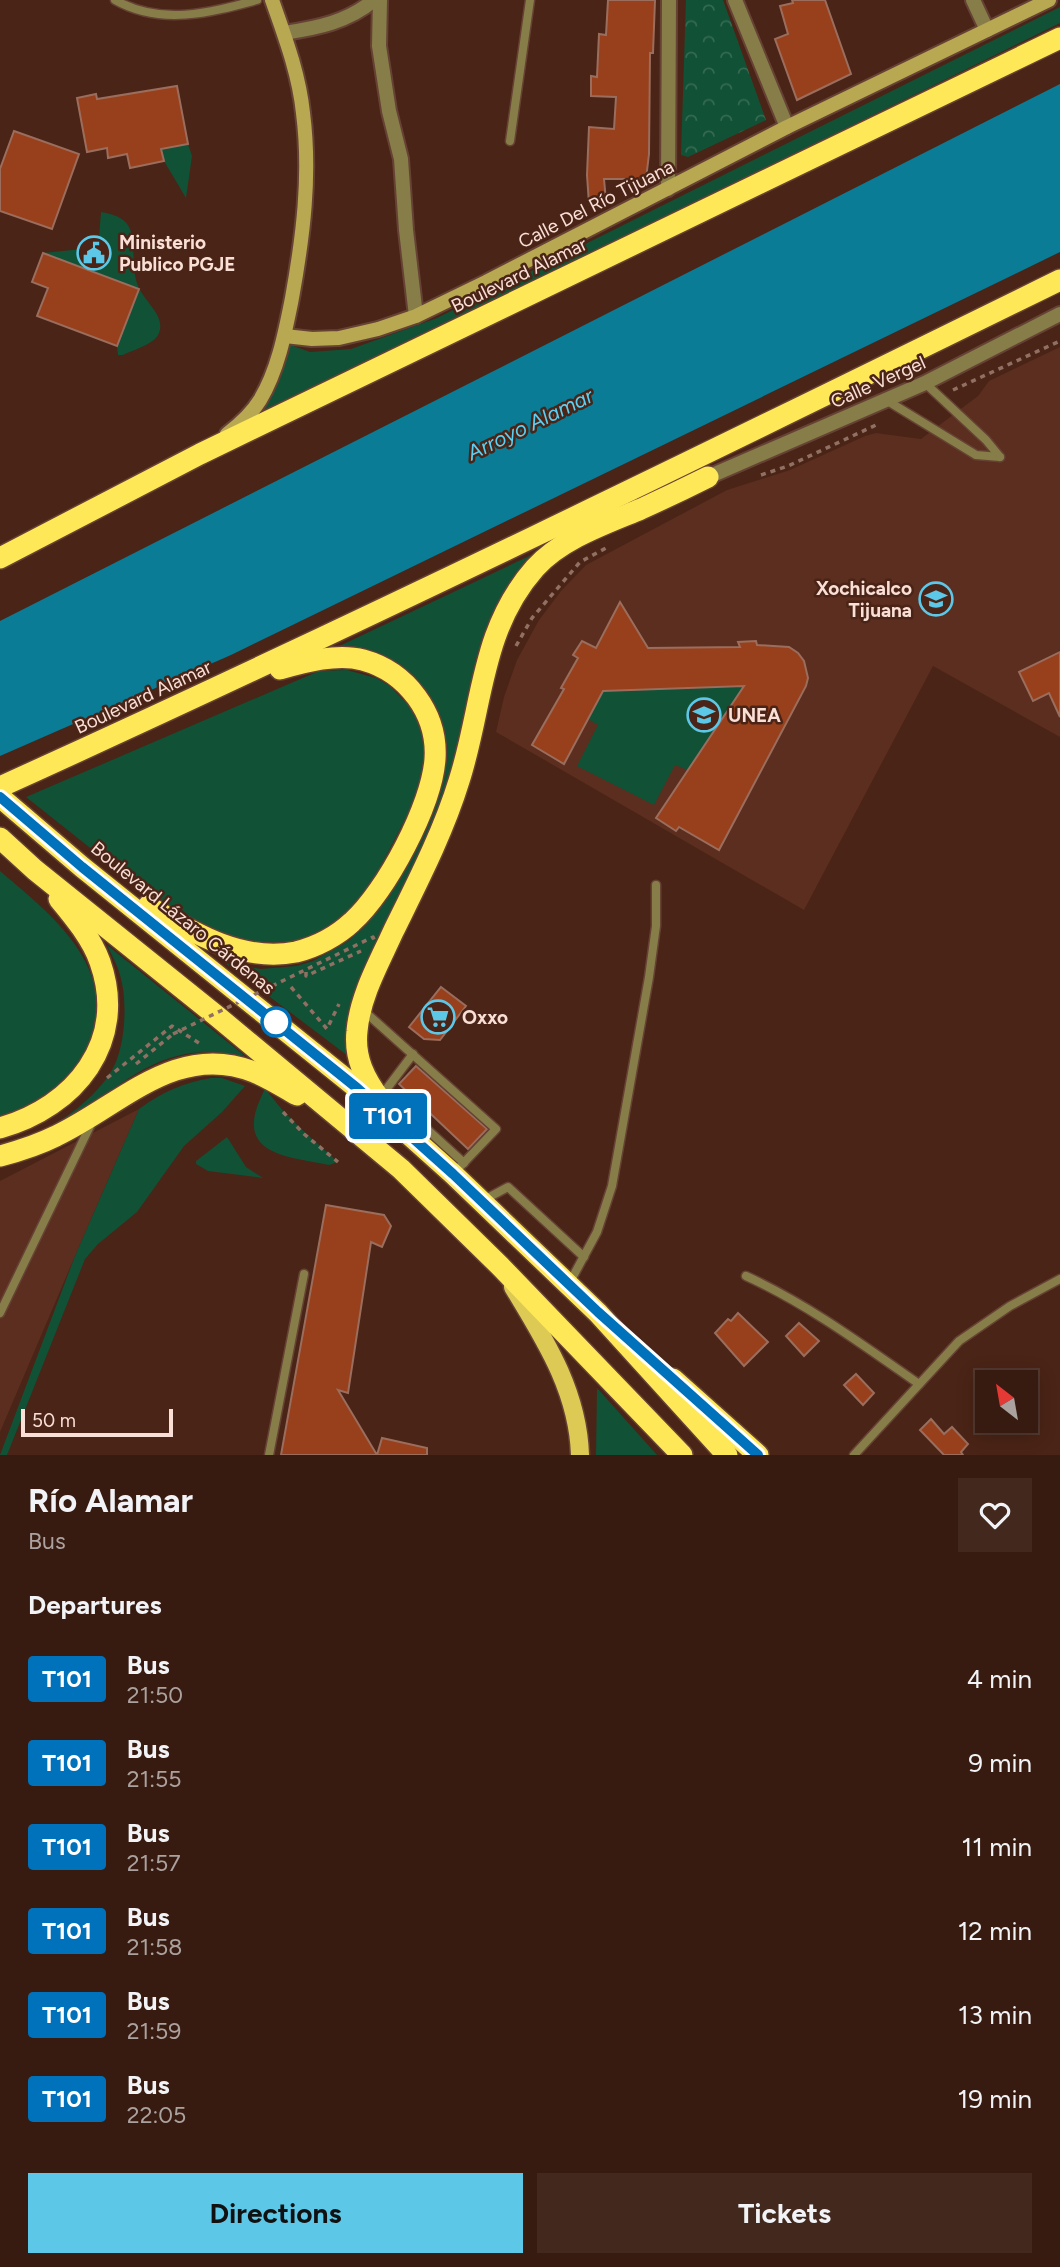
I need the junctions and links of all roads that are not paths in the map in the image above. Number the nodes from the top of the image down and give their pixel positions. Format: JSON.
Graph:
{"nodes":[{"id":1,"x":116,"y":0,"type":"edge"},
{"id":2,"x":257,"y":0,"type":"edge"},
{"id":3,"x":272,"y":0,"type":"edge"},
{"id":4,"x":374,"y":0,"type":"edge"},
{"id":5,"x":380,"y":0,"type":"edge"},
{"id":6,"x":530,"y":0,"type":"edge"},
{"id":7,"x":669,"y":0,"type":"edge"},
{"id":8,"x":735,"y":0,"type":"edge"},
{"id":9,"x":973,"y":0,"type":"edge"},
{"id":10,"x":1049,"y":0,"type":"edge"},
{"id":11,"x":987,"y":30,"type":"junction"},
{"id":12,"x":284,"y":33,"type":"junction"},
{"id":13,"x":1060,"y":38,"type":"edge"},
{"id":14,"x":787,"y":127,"type":"junction"},
{"id":15,"x":510,"y":141,"type":"dead end"},
{"id":16,"x":668,"y":189,"type":"junction"},
{"id":17,"x":1060,"y":281,"type":"edge"},
{"id":18,"x":1060,"y":314,"type":"edge"},
{"id":19,"x":416,"y":316,"type":"junction"},
{"id":20,"x":285,"y":335,"type":"junction"},
{"id":21,"x":925,"y":383,"type":"junction"},
{"id":22,"x":886,"y":400,"type":"junction"},
{"id":23,"x":200,"y":454,"type":"junction"},
{"id":24,"x":708,"y":477,"type":"junction"},
{"id":25,"x":514,"y":548,"type":"junction"},
{"id":26,"x":0,"y":558,"type":"edge"},
{"id":27,"x":220,"y":687,"type":"junction"},
{"id":28,"x":0,"y":787,"type":"edge"},
{"id":29,"x":0,"y":797,"type":"edge"},
{"id":30,"x":4,"y":841,"type":"edge"},
{"id":31,"x":82,"y":867,"type":"junction"},
{"id":32,"x":35,"y":870,"type":"junction"},
{"id":33,"x":656,"y":885,"type":"dead end"},
{"id":34,"x":361,"y":1009,"type":"junction"},
{"id":35,"x":413,"y":1054,"type":"junction"},
{"id":36,"x":97,"y":1113,"type":"junction"},
{"id":37,"x":0,"y":1128,"type":"edge"},
{"id":38,"x":0,"y":1156,"type":"edge"},
{"id":39,"x":452,"y":1166,"type":"junction"},
{"id":40,"x":401,"y":1169,"type":"junction"},
{"id":41,"x":482,"y":1201,"type":"junction"},
{"id":42,"x":584,"y":1257,"type":"junction"},
{"id":43,"x":500,"y":1266,"type":"junction"},
{"id":44,"x":304,"y":1274,"type":"dead end"},
{"id":45,"x":746,"y":1276,"type":"dead end"},
{"id":46,"x":1060,"y":1279,"type":"edge"},
{"id":47,"x":569,"y":1284,"type":"junction"},
{"id":48,"x":598,"y":1312,"type":"junction"},
{"id":49,"x":0,"y":1313,"type":"edge"},
{"id":50,"x":919,"y":1384,"type":"junction"},
{"id":51,"x":269,"y":1455,"type":"edge"},
{"id":52,"x":580,"y":1455,"type":"edge"},
{"id":53,"x":682,"y":1455,"type":"edge"},
{"id":54,"x":727,"y":1455,"type":"edge"},
{"id":55,"x":758,"y":1455,"type":"edge"},
{"id":56,"x":855,"y":1455,"type":"edge"}],
"edges":[{"from":1,"to":2,"type":"lane"},
{"from":3,"to":12,"type":"street"},
{"from":4,"to":12,"type":"street"},
{"from":5,"to":19,"type":"street"},
{"from":6,"to":15,"type":"lane"},
{"from":7,"to":16,"type":"street"},
{"from":8,"to":14,"type":"street"},
{"from":9,"to":11,"type":"street"},
{"from":10,"to":11,"type":"street","name":"Calle Del Río Tijuana"},
{"from":11,"to":14,"type":"street","name":"Calle Del Río Tijuana"},
{"from":12,"to":20,"type":"street"},
{"from":13,"to":23,"type":"highway","name":"Boulevard Alamar"},
{"from":14,"to":16,"type":"street","name":"Calle Del Río Tijuana"},
{"from":16,"to":19,"type":"street","name":"Calle Del Río Tijuana"},
{"from":17,"to":25,"type":"highway","name":"Boulevard Alamar"},
{"from":18,"to":21,"type":"street","name":"Calle Vergel"},
{"from":19,"to":20,"type":"street","name":"Calle Del Río Tijuana"},
{"from":20,"to":23,"type":"street"},
{"from":21,"to":22,"type":"street","name":"Calle Vergel"},
{"from":21,"to":22,"type":"lane"},
{"from":22,"to":24,"type":"street","name":"Calle Vergel"},
{"from":23,"to":26,"type":"highway","name":"Boulevard Alamar"},
{"from":24,"to":25,"type":"highway"},
{"from":24,"to":34,"type":"highway"},
{"from":25,"to":27,"type":"highway","name":"Boulevard Alamar"},
{"from":27,"to":28,"type":"highway","name":"Boulevard Alamar"},
{"from":27,"to":31,"type":"highway"},
{"from":29,"to":31,"type":"highway","name":"Boulevard Lázaro Cárdenas"},
{"from":30,"to":32,"type":"highway"},
{"from":31,"to":39,"type":"highway","name":"Boulevard Lázaro Cárdenas"},
{"from":32,"to":37,"type":"highway"},
{"from":32,"to":40,"type":"highway"},
{"from":33,"to":42,"type":"lane"},
{"from":34,"to":35,"type":"lane"},
{"from":34,"to":39,"type":"highway"},
{"from":35,"to":39,"type":"lane"},
{"from":35,"to":39,"type":"lane"},
{"from":36,"to":38,"type":"highway"},
{"from":36,"to":40,"type":"highway"},
{"from":36,"to":49,"type":"lane"},
{"from":39,"to":41,"type":"highway","name":"Boulevard Lázaro Cárdenas"},
{"from":40,"to":43,"type":"highway"},
{"from":41,"to":42,"type":"lane"},
{"from":41,"to":47,"type":"highway","name":"Boulevard Lázaro Cárdenas"},
{"from":42,"to":47,"type":"lane"},
{"from":43,"to":52,"type":"main road"},
{"from":43,"to":53,"type":"highway"},
{"from":44,"to":51,"type":"lane"},
{"from":45,"to":50,"type":"lane"},
{"from":46,"to":50,"type":"lane"},
{"from":47,"to":48,"type":"highway","name":"Boulevard Lázaro Cárdenas"},
{"from":48,"to":54,"type":"highway","name":"Boulevard Lázaro Cárdenas"},
{"from":48,"to":55,"type":"highway"},
{"from":50,"to":56,"type":"lane"}]}
